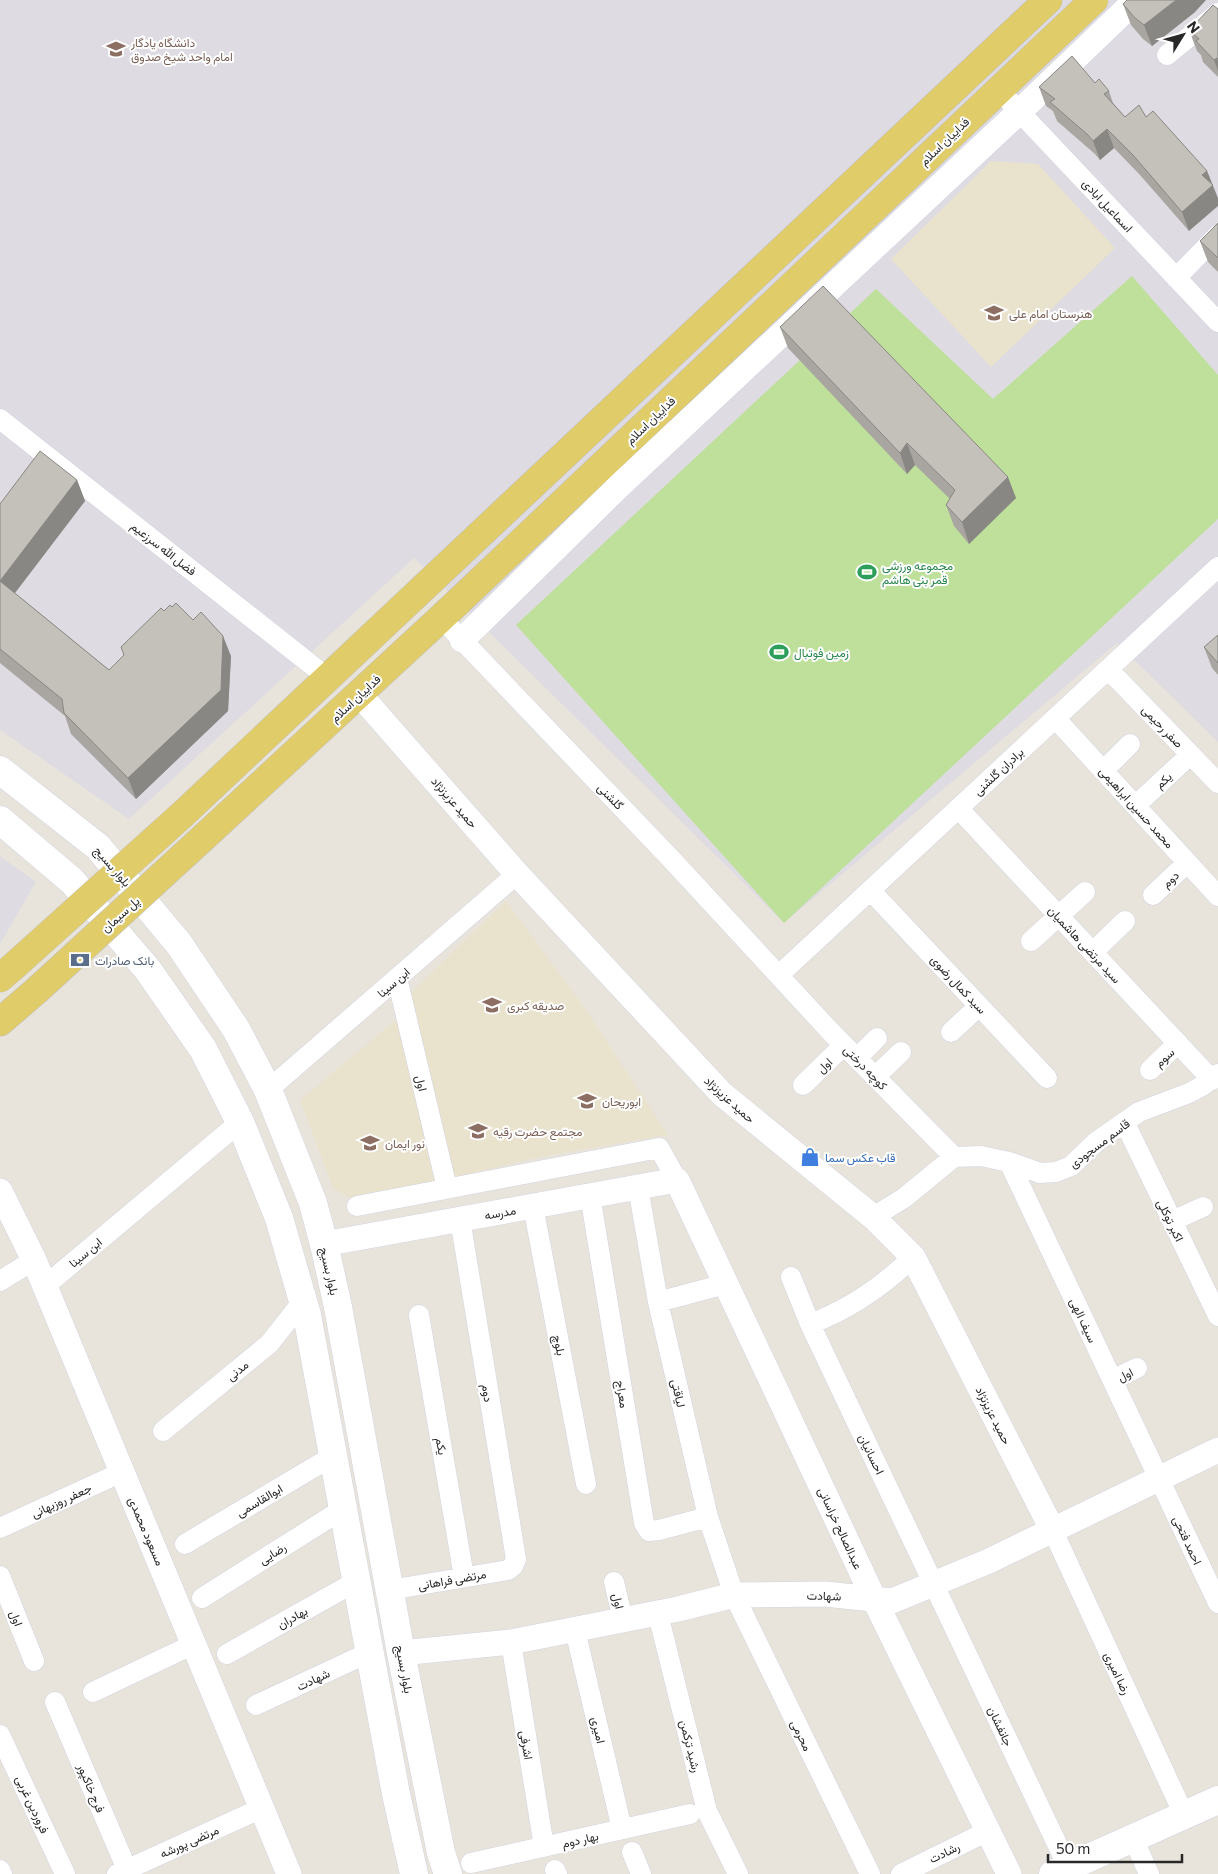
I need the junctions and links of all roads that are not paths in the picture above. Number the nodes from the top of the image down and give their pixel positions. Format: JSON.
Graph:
{"nodes":[{"id":1,"x":1048,"y":0,"type":"edge"},
{"id":2,"x":1094,"y":0,"type":"edge"},
{"id":3,"x":1136,"y":0,"type":"edge"},
{"id":4,"x":1218,"y":13,"type":"edge"},
{"id":5,"x":1167,"y":55,"type":"dead end"},
{"id":6,"x":998,"y":89,"type":"junction"},
{"id":7,"x":1019,"y":112,"type":"junction"},
{"id":8,"x":1218,"y":235,"type":"edge"},
{"id":9,"x":1176,"y":278,"type":"junction"},
{"id":10,"x":1218,"y":322,"type":"edge"},
{"id":11,"x":0,"y":419,"type":"edge"},
{"id":12,"x":1218,"y":567,"type":"edge"},
{"id":13,"x":441,"y":618,"type":"junction"},
{"id":14,"x":462,"y":640,"type":"junction"},
{"id":15,"x":1108,"y":670,"type":"junction"},
{"id":16,"x":328,"y":678,"type":"junction"},
{"id":17,"x":359,"y":694,"type":"junction"},
{"id":18,"x":1055,"y":718,"type":"junction"},
{"id":19,"x":1130,"y":744,"type":"dead end"},
{"id":20,"x":1190,"y":754,"type":"junction"},
{"id":21,"x":0,"y":770,"type":"edge"},
{"id":22,"x":1103,"y":771,"type":"junction"},
{"id":23,"x":1218,"y":783,"type":"edge"},
{"id":24,"x":1135,"y":806,"type":"junction"},
{"id":25,"x":958,"y":808,"type":"junction"},
{"id":26,"x":0,"y":820,"type":"edge"},
{"id":27,"x":204,"y":837,"type":"joint"},
{"id":28,"x":1187,"y":863,"type":"junction"},
{"id":29,"x":517,"y":874,"type":"junction"},
{"id":30,"x":870,"y":890,"type":"junction"},
{"id":31,"x":1085,"y":892,"type":"dead end"},
{"id":32,"x":1152,"y":895,"type":"dead end"},
{"id":33,"x":1218,"y":896,"type":"edge"},
{"id":34,"x":1059,"y":916,"type":"junction"},
{"id":35,"x":1125,"y":921,"type":"dead end"},
{"id":36,"x":1031,"y":942,"type":"dead end"},
{"id":37,"x":1092,"y":952,"type":"junction"},
{"id":38,"x":7,"y":972,"type":"edge"},
{"id":39,"x":779,"y":975,"type":"junction"},
{"id":40,"x":397,"y":978,"type":"junction"},
{"id":41,"x":979,"y":1006,"type":"junction"},
{"id":42,"x":0,"y":1022,"type":"edge"},
{"id":43,"x":951,"y":1032,"type":"dead end"},
{"id":44,"x":877,"y":1038,"type":"dead end"},
{"id":45,"x":1178,"y":1043,"type":"junction"},
{"id":46,"x":851,"y":1052,"type":"junction"},
{"id":47,"x":901,"y":1052,"type":"dead end"},
{"id":48,"x":1150,"y":1070,"type":"dead end"},
{"id":49,"x":875,"y":1077,"type":"junction"},
{"id":50,"x":1215,"y":1077,"type":"edge"},
{"id":51,"x":1047,"y":1078,"type":"dead end"},
{"id":52,"x":803,"y":1085,"type":"dead end"},
{"id":53,"x":268,"y":1090,"type":"junction"},
{"id":54,"x":240,"y":1122,"type":"junction"},
{"id":55,"x":1125,"y":1123,"type":"junction"},
{"id":56,"x":954,"y":1157,"type":"junction"},
{"id":57,"x":1009,"y":1162,"type":"junction"},
{"id":58,"x":677,"y":1180,"type":"junction"},
{"id":59,"x":638,"y":1187,"type":"junction"},
{"id":60,"x":447,"y":1188,"type":"junction"},
{"id":61,"x":0,"y":1191,"type":"edge"},
{"id":62,"x":590,"y":1196,"type":"junction"},
{"id":63,"x":357,"y":1206,"type":"dead end"},
{"id":64,"x":534,"y":1206,"type":"junction"},
{"id":65,"x":1203,"y":1207,"type":"dead end"},
{"id":66,"x":873,"y":1217,"type":"junction"},
{"id":67,"x":460,"y":1219,"type":"junction"},
{"id":68,"x":1172,"y":1221,"type":"junction"},
{"id":69,"x":324,"y":1244,"type":"junction"},
{"id":70,"x":913,"y":1257,"type":"junction"},
{"id":71,"x":34,"y":1260,"type":"junction"},
{"id":72,"x":791,"y":1277,"type":"dead end"},
{"id":73,"x":0,"y":1281,"type":"edge"},
{"id":74,"x":726,"y":1284,"type":"junction"},
{"id":75,"x":45,"y":1286,"type":"junction"},
{"id":76,"x":303,"y":1301,"type":"junction"},
{"id":77,"x":658,"y":1302,"type":"junction"},
{"id":78,"x":419,"y":1315,"type":"dead end"},
{"id":79,"x":1218,"y":1316,"type":"edge"},
{"id":80,"x":810,"y":1324,"type":"junction"},
{"id":81,"x":1137,"y":1368,"type":"dead end"},
{"id":82,"x":1112,"y":1380,"type":"junction"},
{"id":83,"x":163,"y":1431,"type":"dead end"},
{"id":84,"x":1218,"y":1450,"type":"edge"},
{"id":85,"x":333,"y":1456,"type":"junction"},
{"id":86,"x":122,"y":1472,"type":"junction"},
{"id":87,"x":1159,"y":1478,"type":"junction"},
{"id":88,"x":586,"y":1484,"type":"dead end"},
{"id":89,"x":343,"y":1508,"type":"junction"},
{"id":90,"x":708,"y":1517,"type":"junction"},
{"id":91,"x":0,"y":1528,"type":"edge"},
{"id":92,"x":1053,"y":1531,"type":"junction"},
{"id":93,"x":185,"y":1544,"type":"dead end"},
{"id":94,"x":513,"y":1566,"type":"joint"},
{"id":95,"x":0,"y":1576,"type":"edge"},
{"id":96,"x":464,"y":1577,"type":"junction"},
{"id":97,"x":357,"y":1581,"type":"junction"},
{"id":98,"x":614,"y":1582,"type":"dead end"},
{"id":99,"x":935,"y":1584,"type":"junction"},
{"id":100,"x":390,"y":1590,"type":"junction"},
{"id":101,"x":734,"y":1595,"type":"junction"},
{"id":102,"x":202,"y":1598,"type":"dead end"},
{"id":103,"x":875,"y":1601,"type":"junction"},
{"id":104,"x":1218,"y":1603,"type":"edge"},
{"id":105,"x":658,"y":1614,"type":"junction"},
{"id":106,"x":623,"y":1620,"type":"junction"},
{"id":107,"x":576,"y":1630,"type":"junction"},
{"id":108,"x":510,"y":1642,"type":"junction"},
{"id":109,"x":194,"y":1644,"type":"junction"},
{"id":110,"x":370,"y":1652,"type":"junction"},
{"id":111,"x":401,"y":1653,"type":"junction"},
{"id":112,"x":227,"y":1654,"type":"dead end"},
{"id":113,"x":34,"y":1661,"type":"dead end"},
{"id":114,"x":92,"y":1692,"type":"dead end"},
{"id":115,"x":55,"y":1702,"type":"dead end"},
{"id":116,"x":256,"y":1705,"type":"dead end"},
{"id":117,"x":0,"y":1735,"type":"edge"},
{"id":118,"x":1218,"y":1800,"type":"edge"},
{"id":119,"x":262,"y":1808,"type":"junction"},
{"id":120,"x":690,"y":1814,"type":"dead end"},
{"id":121,"x":1184,"y":1815,"type":"junction"},
{"id":122,"x":622,"y":1830,"type":"junction"},
{"id":123,"x":988,"y":1831,"type":"junction"},
{"id":124,"x":1133,"y":1838,"type":"junction"},
{"id":125,"x":544,"y":1847,"type":"junction"},
{"id":126,"x":632,"y":1852,"type":"dead end"},
{"id":127,"x":459,"y":1869,"type":"edge"},
{"id":128,"x":0,"y":1870,"type":"edge"},
{"id":129,"x":1060,"y":1871,"type":"edge"},
{"id":130,"x":124,"y":1872,"type":"edge"},
{"id":131,"x":2,"y":1874,"type":"edge"},
{"id":132,"x":65,"y":1874,"type":"edge"},
{"id":133,"x":289,"y":1874,"type":"edge"},
{"id":134,"x":414,"y":1874,"type":"edge"},
{"id":135,"x":641,"y":1874,"type":"edge"},
{"id":136,"x":738,"y":1874,"type":"edge"},
{"id":137,"x":870,"y":1874,"type":"edge"},
{"id":138,"x":901,"y":1874,"type":"edge"},
{"id":139,"x":1009,"y":1874,"type":"edge"},
{"id":140,"x":1149,"y":1874,"type":"edge"}],
"edges":[{"from":1,"to":16,"type":"main road"},
{"from":2,"to":6,"type":"main road","name":"فداییان اسلام"},
{"from":3,"to":7,"type":"street"},
{"from":4,"to":5,"type":"street"},
{"from":6,"to":7,"type":"street","name":"اسماعیل ابادی"},
{"from":6,"to":13,"type":"main road","name":"فداییان اسلام"},
{"from":7,"to":9,"type":"street","name":"اسماعیل ابادی"},
{"from":7,"to":14,"type":"street"},
{"from":8,"to":9,"type":"street"},
{"from":9,"to":10,"type":"street","name":"اسماعیل ابادی"},
{"from":11,"to":16,"type":"street","name":"فضل الله سرزعیم"},
{"from":12,"to":15,"type":"street","name":"برادران گلشنی"},
{"from":13,"to":14,"type":"street","name":"گلشنی"},
{"from":13,"to":17,"type":"main road","name":"فداییان اسلام"},
{"from":14,"to":39,"type":"street","name":"گلشنی"},
{"from":15,"to":18,"type":"street","name":"برادران گلشنی"},
{"from":15,"to":20,"type":"street","name":"صفر رحیمی"},
{"from":16,"to":38,"type":"main road","bridge":true},
{"from":17,"to":27,"type":"main road","name":"فداییان اسلام"},
{"from":17,"to":29,"type":"street","name":"حمید عزیزنژاد"},
{"from":18,"to":22,"type":"street","name":"محمد حسین ابراهیمی"},
{"from":18,"to":25,"type":"street","name":"برادران گلشنی"},
{"from":19,"to":22,"type":"street"},
{"from":20,"to":23,"type":"street","name":"صفر رحیمی"},
{"from":20,"to":24,"type":"street","name":"یکم"},
{"from":21,"to":53,"type":"main road","name":"بلوار بسیج"},
{"from":22,"to":24,"type":"street","name":"محمد حسین ابراهیمی"},
{"from":24,"to":28,"type":"street","name":"محمد حسین ابراهیمی"},
{"from":25,"to":30,"type":"street","name":"برادران گلشنی"},
{"from":25,"to":34,"type":"street","name":"سید مرتضی هاشمیان"},
{"from":26,"to":54,"type":"main road"},
{"from":27,"to":42,"type":"main road","name":"پل سیمان","bridge":true},
{"from":28,"to":32,"type":"street","name":"دوم"},
{"from":28,"to":33,"type":"street","name":"محمد حسین ابراهیمی"},
{"from":29,"to":40,"type":"street","name":"ابن سینا"},
{"from":29,"to":66,"type":"street","name":"حمید عزیزنژاد"},
{"from":30,"to":39,"type":"street","name":"برادران گلشنی"},
{"from":30,"to":41,"type":"street","name":"سید کمال رضوی"},
{"from":31,"to":34,"type":"street"},
{"from":34,"to":36,"type":"street"},
{"from":34,"to":37,"type":"street","name":"سید مرتضی هاشمیان"},
{"from":35,"to":37,"type":"street"},
{"from":37,"to":45,"type":"street","name":"سید مرتضی هاشمیان"},
{"from":39,"to":46,"type":"street","name":"کوچه درختی"},
{"from":40,"to":53,"type":"street","name":"ابن سینا"},
{"from":40,"to":60,"type":"street","name":"اول"},
{"from":41,"to":43,"type":"street"},
{"from":41,"to":51,"type":"street","name":"سید کمال رضوی"},
{"from":44,"to":46,"type":"street"},
{"from":45,"to":48,"type":"street","name":"سوم"},
{"from":45,"to":50,"type":"street","name":"سید مرتضی هاشمیان"},
{"from":46,"to":49,"type":"street","name":"کوچه درختی"},
{"from":46,"to":52,"type":"street","name":"اول"},
{"from":47,"to":49,"type":"street"},
{"from":49,"to":56,"type":"street","name":"کوچه درختی"},
{"from":50,"to":55,"type":"street","name":"قاسم مسجودی"},
{"from":53,"to":69,"type":"main road","name":"بلوار بسیج"},
{"from":54,"to":75,"type":"street","name":"ابن سینا"},
{"from":54,"to":76,"type":"main road"},
{"from":55,"to":57,"type":"street","name":"قاسم مسجودی"},
{"from":55,"to":68,"type":"street","name":"اکبر توکلی"},
{"from":56,"to":57,"type":"street","name":"قاسم مسجودی"},
{"from":56,"to":66,"type":"street"},
{"from":57,"to":82,"type":"street","name":"سیف الهی"},
{"from":58,"to":59,"type":"street","name":"مدرسه"},
{"from":58,"to":60,"type":"street"},
{"from":58,"to":74,"type":"street","name":"عبدالصالح خراسانی"},
{"from":59,"to":62,"type":"street","name":"مدرسه"},
{"from":59,"to":77,"type":"street","name":"لیاقتی"},
{"from":60,"to":63,"type":"street"},
{"from":61,"to":71,"type":"street","name":"مسعود محمدی"},
{"from":62,"to":64,"type":"street","name":"مدرسه"},
{"from":62,"to":90,"type":"street","name":"معراج"},
{"from":64,"to":67,"type":"street","name":"مدرسه"},
{"from":64,"to":88,"type":"street","name":"بلوچ"},
{"from":65,"to":68,"type":"street"},
{"from":66,"to":70,"type":"street","name":"حمید عزیزنژاد"},
{"from":67,"to":69,"type":"street","name":"مدرسه"},
{"from":67,"to":94,"type":"street","name":"دوم"},
{"from":68,"to":79,"type":"street","name":"اکبر توکلی"},
{"from":69,"to":100,"type":"main road","name":"بلوار بسیج"},
{"from":70,"to":80,"type":"street"},
{"from":70,"to":92,"type":"street","name":"حمید عزیزنژاد"},
{"from":71,"to":73,"type":"street"},
{"from":71,"to":75,"type":"street","name":"مسعود محمدی"},
{"from":72,"to":80,"type":"street","name":"احسانیان"},
{"from":74,"to":77,"type":"street"},
{"from":74,"to":103,"type":"street","name":"عبدالصالح خراسانی"},
{"from":75,"to":86,"type":"street","name":"مسعود محمدی"},
{"from":76,"to":83,"type":"street","name":"مدنی"},
{"from":76,"to":85,"type":"main road"},
{"from":77,"to":90,"type":"street","name":"لیاقتی"},
{"from":78,"to":96,"type":"street","name":"یکم"},
{"from":80,"to":99,"type":"street","name":"احسانیان"},
{"from":81,"to":82,"type":"street","name":"اول"},
{"from":82,"to":87,"type":"street","name":"سیف الهی"},
{"from":84,"to":87,"type":"street","name":"شهادت"},
{"from":85,"to":89,"type":"main road"},
{"from":85,"to":93,"type":"street","name":"ابوالقاسمی"},
{"from":86,"to":91,"type":"street","name":"جعفر روزبهانی"},
{"from":86,"to":109,"type":"street","name":"مسعود محمدی"},
{"from":87,"to":92,"type":"street","name":"شهادت"},
{"from":87,"to":104,"type":"street","name":"احمد فتحی"},
{"from":89,"to":97,"type":"main road"},
{"from":89,"to":102,"type":"street","name":"رضایی"},
{"from":90,"to":101,"type":"street","name":"لیاقتی"},
{"from":92,"to":99,"type":"street","name":"شهادت"},
{"from":92,"to":121,"type":"street","name":"رضا امیری"},
{"from":94,"to":96,"type":"street","name":"مرتضی فراهانی"},
{"from":95,"to":113,"type":"street","name":"اول"},
{"from":96,"to":100,"type":"street","name":"مرتضی فراهانی"},
{"from":97,"to":110,"type":"main road"},
{"from":97,"to":112,"type":"street","name":"بهادران"},
{"from":98,"to":106,"type":"street","name":"اول"},
{"from":99,"to":103,"type":"street","name":"شهادت"},
{"from":99,"to":129,"type":"street","name":"جانفشان"},
{"from":100,"to":111,"type":"main road","name":"بلوار بسیج"},
{"from":101,"to":103,"type":"street","name":"شهادت"},
{"from":101,"to":105,"type":"street","name":"شهادت"},
{"from":101,"to":137,"type":"street","name":"محرمی"},
{"from":103,"to":123,"type":"street","name":"عبدالصالح خراسانی"},
{"from":105,"to":106,"type":"street","name":"شهادت"},
{"from":105,"to":136,"type":"street","name":"رشید ترکمن"},
{"from":106,"to":107,"type":"street","name":"شهادت"},
{"from":107,"to":108,"type":"street","name":"شهادت"},
{"from":107,"to":122,"type":"street","name":"امیری"},
{"from":108,"to":111,"type":"street","name":"شهادت"},
{"from":108,"to":125,"type":"street","name":"اشرفی"},
{"from":109,"to":114,"type":"street"},
{"from":109,"to":119,"type":"street","name":"مسعود محمدی"},
{"from":110,"to":116,"type":"street","name":"شهادت"},
{"from":110,"to":134,"type":"main road"},
{"from":111,"to":127,"type":"main road","name":"بلوار بسیج"},
{"from":115,"to":130,"type":"street","name":"فرج خاکپور"},
{"from":117,"to":132,"type":"street","name":"فروردین غربی"},
{"from":118,"to":121,"type":"main road"},
{"from":119,"to":130,"type":"street","name":"مرتضی پورشه"},
{"from":119,"to":133,"type":"street","name":"مسعود محمدی"},
{"from":120,"to":122,"type":"street","name":"بهار دوم"},
{"from":121,"to":124,"type":"main road"},
{"from":122,"to":125,"type":"street","name":"بهار دوم"},
{"from":123,"to":138,"type":"street","name":"رشادت"},
{"from":123,"to":139,"type":"street","name":"عبدالصالح خراسانی"},
{"from":124,"to":129,"type":"main road"},
{"from":124,"to":140,"type":"street"},
{"from":125,"to":127,"type":"street","name":"بهار دوم"},
{"from":126,"to":135,"type":"street"},
{"from":128,"to":131,"type":"street"}]}
